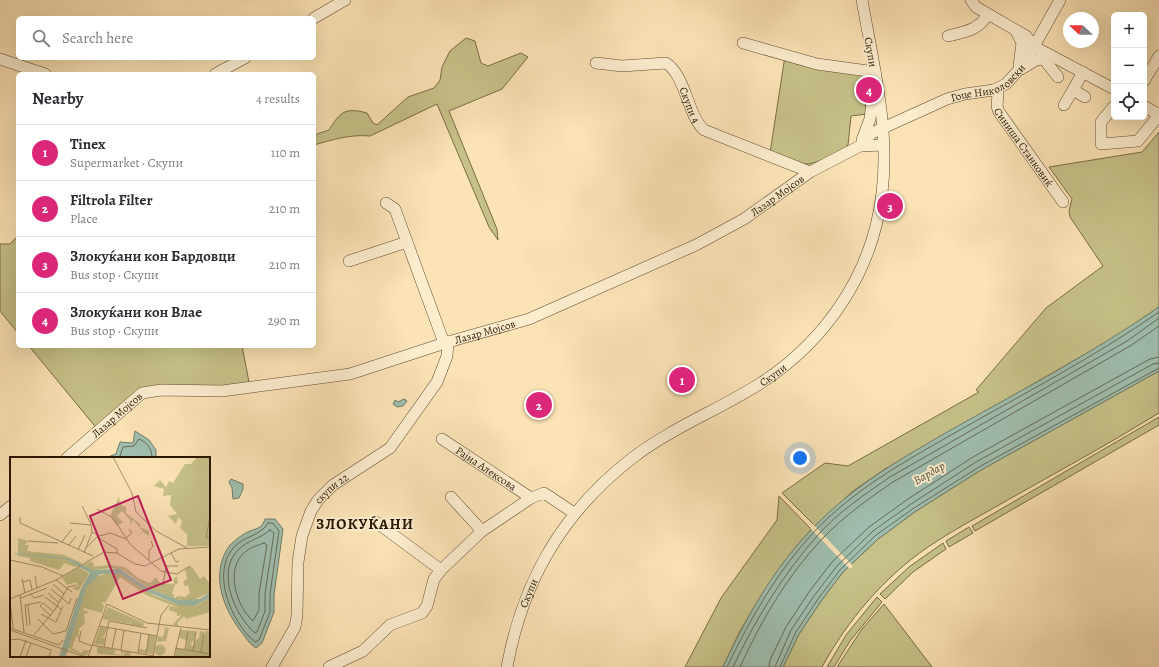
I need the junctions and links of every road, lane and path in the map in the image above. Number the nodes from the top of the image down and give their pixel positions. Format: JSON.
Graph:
{"nodes":[{"id":1,"x":345,"y":0,"type":"edge"},
{"id":2,"x":862,"y":0,"type":"edge"},
{"id":3,"x":971,"y":0,"type":"edge"},
{"id":4,"x":1060,"y":0,"type":"edge"},
{"id":5,"x":988,"y":14,"type":"junction"},
{"id":6,"x":316,"y":17,"type":"edge"},
{"id":7,"x":1015,"y":29,"type":"junction"},
{"id":8,"x":948,"y":36,"type":"dead end"},
{"id":9,"x":743,"y":42,"type":"dead end"},
{"id":10,"x":1034,"y":46,"type":"junction"},
{"id":11,"x":1159,"y":56,"type":"edge"},
{"id":12,"x":1048,"y":57,"type":"junction"},
{"id":13,"x":0,"y":58,"type":"edge"},
{"id":14,"x":241,"y":60,"type":"edge"},
{"id":15,"x":596,"y":63,"type":"dead end"},
{"id":16,"x":39,"y":72,"type":"edge"},
{"id":17,"x":219,"y":72,"type":"edge"},
{"id":18,"x":1083,"y":72,"type":"junction"},
{"id":19,"x":1016,"y":73,"type":"junction"},
{"id":20,"x":875,"y":75,"type":"junction"},
{"id":21,"x":1147,"y":76,"type":"edge"},
{"id":22,"x":1058,"y":77,"type":"dead end"},
{"id":23,"x":1111,"y":87,"type":"edge"},
{"id":24,"x":994,"y":90,"type":"junction"},
{"id":25,"x":1073,"y":90,"type":"junction"},
{"id":26,"x":1085,"y":97,"type":"dead end"},
{"id":27,"x":1064,"y":105,"type":"dead end"},
{"id":28,"x":1147,"y":108,"type":"edge"},
{"id":29,"x":1111,"y":110,"type":"edge"},
{"id":30,"x":1159,"y":115,"type":"edge"},
{"id":31,"x":882,"y":129,"type":"junction"},
{"id":32,"x":883,"y":145,"type":"junction"},
{"id":33,"x":860,"y":146,"type":"junction"},
{"id":34,"x":810,"y":172,"type":"junction"},
{"id":35,"x":1062,"y":202,"type":"dead end"},
{"id":36,"x":386,"y":203,"type":"dead end"},
{"id":37,"x":407,"y":242,"type":"junction"},
{"id":38,"x":349,"y":261,"type":"dead end"},
{"id":39,"x":446,"y":343,"type":"junction"},
{"id":40,"x":442,"y":439,"type":"dead end"},
{"id":41,"x":68,"y":457,"type":"edge"},
{"id":42,"x":451,"y":497,"type":"dead end"},
{"id":43,"x":531,"y":498,"type":"junction"},
{"id":44,"x":10,"y":507,"type":"edge"},
{"id":45,"x":574,"y":513,"type":"junction"},
{"id":46,"x":0,"y":515,"type":"edge"},
{"id":47,"x":376,"y":522,"type":"dead end"},
{"id":48,"x":482,"y":531,"type":"junction"},
{"id":49,"x":441,"y":570,"type":"junction"},
{"id":50,"x":272,"y":667,"type":"edge"},
{"id":51,"x":329,"y":667,"type":"edge"},
{"id":52,"x":507,"y":667,"type":"edge"}],
"edges":[{"from":1,"to":6,"type":"street"},
{"from":2,"to":20,"type":"street","name":"Скупи"},
{"from":3,"to":5,"type":"street"},
{"from":4,"to":10,"type":"street","name":"Гоце Николовски"},
{"from":5,"to":7,"type":"street"},
{"from":5,"to":8,"type":"street"},
{"from":7,"to":10,"type":"street"},
{"from":7,"to":19,"type":"street"},
{"from":9,"to":20,"type":"street"},
{"from":10,"to":12,"type":"street"},
{"from":10,"to":19,"type":"street","name":"Гоце Николовски"},
{"from":11,"to":21,"type":"street"},
{"from":12,"to":18,"type":"street"},
{"from":12,"to":19,"type":"street"},
{"from":12,"to":22,"type":"street"},
{"from":13,"to":16,"type":"street"},
{"from":14,"to":17,"type":"street"},
{"from":15,"to":34,"type":"street","name":"Cкупи 4"},
{"from":18,"to":23,"type":"street"},
{"from":18,"to":25,"type":"street"},
{"from":19,"to":24,"type":"street","name":"Гоце Николовски"},
{"from":20,"to":31,"type":"street","name":"Скупи"},
{"from":20,"to":33,"type":"street"},
{"from":24,"to":31,"type":"street","name":"Гоце Николовски"},
{"from":24,"to":35,"type":"street","name":"Синиша Станковиќ"},
{"from":25,"to":26,"type":"street"},
{"from":25,"to":27,"type":"street"},
{"from":28,"to":30,"type":"street"},
{"from":29,"to":30,"type":"street"},
{"from":31,"to":32,"type":"street","name":"Скупи"},
{"from":31,"to":33,"type":"street","name":"Лазар Мојсов"},
{"from":32,"to":33,"type":"street"},
{"from":32,"to":45,"type":"street","name":"Скупи"},
{"from":33,"to":34,"type":"street","name":"Лазар Мојсов"},
{"from":34,"to":39,"type":"street","name":"Лазар Мојсов"},
{"from":36,"to":37,"type":"street"},
{"from":37,"to":38,"type":"street"},
{"from":37,"to":39,"type":"street"},
{"from":39,"to":41,"type":"street","name":"Лазар Мојсов"},
{"from":39,"to":50,"type":"street","name":"скупи 22"},
{"from":40,"to":43,"type":"street","name":"Рајна Алексова"},
{"from":42,"to":48,"type":"street"},
{"from":43,"to":45,"type":"street","name":"Рајна Алексова"},
{"from":43,"to":48,"type":"street","name":"Рајна Алексова"},
{"from":44,"to":46,"type":"street"},
{"from":45,"to":52,"type":"street","name":"Скупи"},
{"from":47,"to":49,"type":"street"},
{"from":48,"to":49,"type":"street","name":"Рајна Алексова"},
{"from":49,"to":51,"type":"street","name":"Рајна Алексова"}]}
